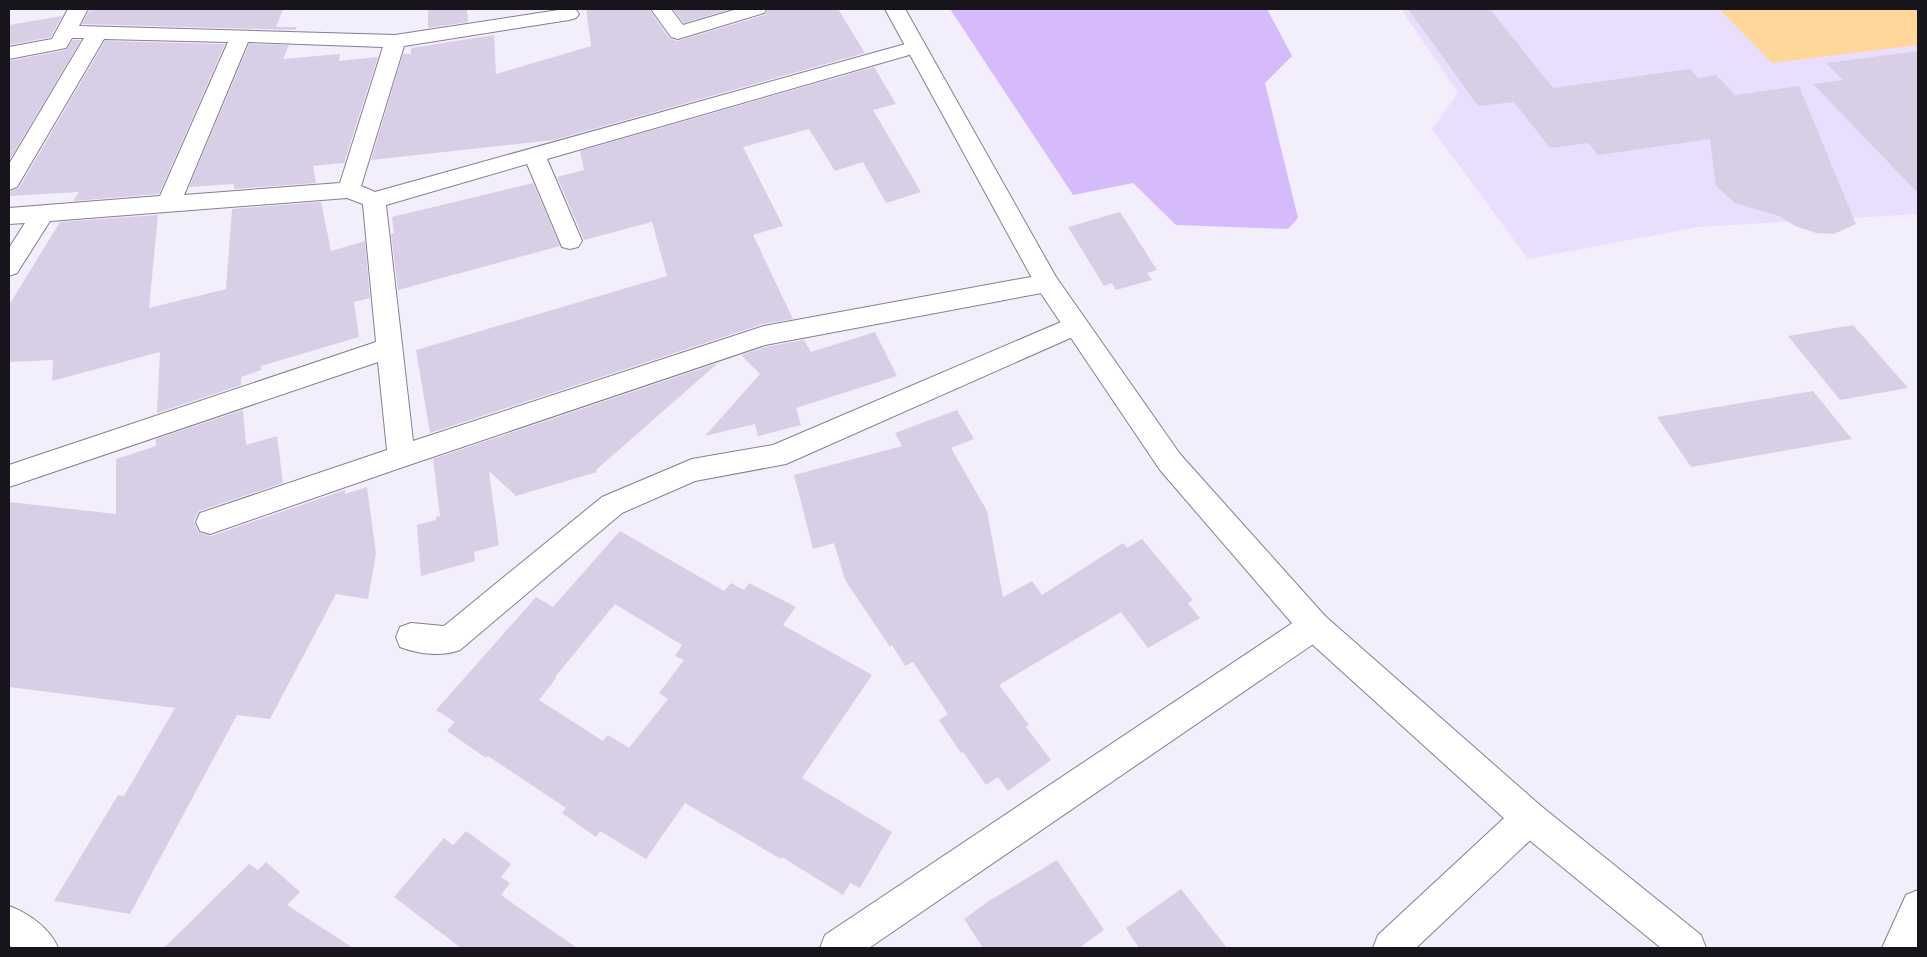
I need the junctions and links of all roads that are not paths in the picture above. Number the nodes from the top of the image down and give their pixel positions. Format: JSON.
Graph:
{"nodes":[{"id":1,"x":78,"y":9,"type":"edge"},
{"id":2,"x":661,"y":9,"type":"edge"},
{"id":3,"x":757,"y":9,"type":"edge"},
{"id":4,"x":895,"y":9,"type":"edge"},
{"id":5,"x":568,"y":14,"type":"dead end"},
{"id":6,"x":66,"y":32,"type":"junction"},
{"id":7,"x":97,"y":33,"type":"junction"},
{"id":8,"x":241,"y":36,"type":"junction"},
{"id":9,"x":395,"y":41,"type":"junction"},
{"id":10,"x":916,"y":47,"type":"junction"},
{"id":11,"x":9,"y":53,"type":"edge"},
{"id":12,"x":534,"y":155,"type":"junction"},
{"id":13,"x":9,"y":182,"type":"edge"},
{"id":14,"x":350,"y":190,"type":"junction"},
{"id":15,"x":374,"y":200,"type":"junction"},
{"id":16,"x":169,"y":203,"type":"junction"},
{"id":17,"x":43,"y":213,"type":"junction"},
{"id":18,"x":9,"y":216,"type":"edge"},
{"id":19,"x":570,"y":241,"type":"dead end"},
{"id":20,"x":9,"y":267,"type":"edge"},
{"id":21,"x":1047,"y":283,"type":"junction"},
{"id":22,"x":1075,"y":325,"type":"junction"},
{"id":23,"x":390,"y":348,"type":"junction"},
{"id":24,"x":401,"y":456,"type":"junction"},
{"id":25,"x":9,"y":476,"type":"edge"},
{"id":26,"x":210,"y":522,"type":"dead end"},
{"id":27,"x":1314,"y":626,"type":"junction"},
{"id":28,"x":411,"y":637,"type":"dead end"},
{"id":29,"x":1529,"y":818,"type":"junction"},
{"id":30,"x":1918,"y":907,"type":"edge"},
{"id":31,"x":9,"y":923,"type":"edge"},
{"id":32,"x":40,"y":948,"type":"edge"},
{"id":33,"x":838,"y":948,"type":"edge"},
{"id":34,"x":1390,"y":948,"type":"edge"},
{"id":35,"x":1688,"y":948,"type":"edge"},
{"id":36,"x":1900,"y":948,"type":"edge"}],
"edges":[{"from":1,"to":6,"type":"street"},
{"from":2,"to":3,"type":"street"},
{"from":4,"to":10,"type":"street"},
{"from":5,"to":9,"type":"street"},
{"from":6,"to":7,"type":"street"},
{"from":6,"to":11,"type":"street"},
{"from":7,"to":8,"type":"street"},
{"from":7,"to":13,"type":"street"},
{"from":8,"to":9,"type":"street"},
{"from":8,"to":16,"type":"street"},
{"from":9,"to":14,"type":"street"},
{"from":10,"to":12,"type":"street"},
{"from":10,"to":21,"type":"street"},
{"from":12,"to":15,"type":"street"},
{"from":12,"to":19,"type":"street"},
{"from":14,"to":15,"type":"street"},
{"from":14,"to":16,"type":"street"},
{"from":15,"to":23,"type":"street"},
{"from":16,"to":17,"type":"street"},
{"from":17,"to":18,"type":"street"},
{"from":17,"to":20,"type":"street"},
{"from":21,"to":22,"type":"street"},
{"from":21,"to":24,"type":"street"},
{"from":22,"to":27,"type":"street"},
{"from":22,"to":28,"type":"street"},
{"from":23,"to":24,"type":"street"},
{"from":23,"to":25,"type":"street"},
{"from":24,"to":26,"type":"street"},
{"from":27,"to":29,"type":"street"},
{"from":27,"to":33,"type":"street"},
{"from":29,"to":34,"type":"street"},
{"from":29,"to":35,"type":"street"},
{"from":30,"to":36,"type":"street"},
{"from":31,"to":32,"type":"street"}]}
